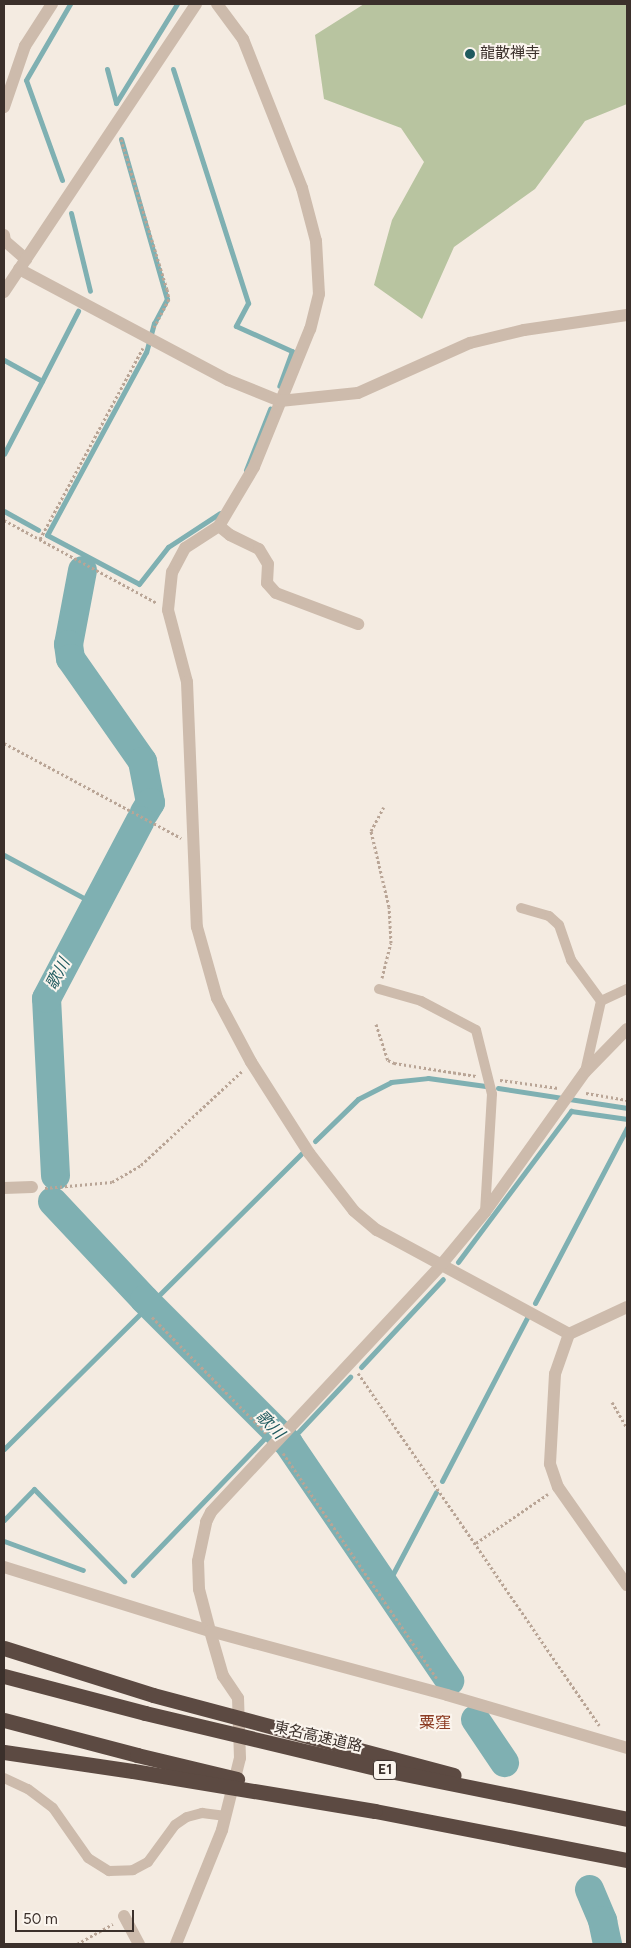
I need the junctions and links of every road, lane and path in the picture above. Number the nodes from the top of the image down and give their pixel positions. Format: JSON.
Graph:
{"nodes":[{"id":1,"x":52,"y":4,"type":"edge"},
{"id":2,"x":196,"y":4,"type":"edge"},
{"id":3,"x":217,"y":4,"type":"edge"},
{"id":4,"x":8,"y":77,"type":"edge"},
{"id":5,"x":4,"y":107,"type":"edge"},
{"id":6,"x":4,"y":235,"type":"edge"},
{"id":7,"x":22,"y":264,"type":"junction"},
{"id":8,"x":4,"y":292,"type":"edge"},
{"id":9,"x":627,"y":315,"type":"edge"},
{"id":10,"x":280,"y":401,"type":"junction"},
{"id":11,"x":4,"y":520,"type":"edge"},
{"id":12,"x":219,"y":526,"type":"junction"},
{"id":13,"x":168,"y":610,"type":"junction"},
{"id":14,"x":358,"y":624,"type":"dead end"},
{"id":15,"x":4,"y":744,"type":"edge"},
{"id":16,"x":384,"y":807,"type":"dead end"},
{"id":17,"x":192,"y":844,"type":"junction"},
{"id":18,"x":521,"y":908,"type":"dead end"},
{"id":19,"x":380,"y":989,"type":"joint"},
{"id":20,"x":627,"y":989,"type":"edge"},
{"id":21,"x":601,"y":1001,"type":"junction"},
{"id":22,"x":627,"y":1029,"type":"edge"},
{"id":23,"x":251,"y":1062,"type":"junction"},
{"id":24,"x":586,"y":1072,"type":"junction"},
{"id":25,"x":32,"y":1187,"type":"joint"},
{"id":26,"x":4,"y":1188,"type":"edge"},
{"id":27,"x":485,"y":1212,"type":"junction"},
{"id":28,"x":441,"y":1265,"type":"junction"},
{"id":29,"x":627,"y":1307,"type":"edge"},
{"id":30,"x":152,"y":1317,"type":"dead end"},
{"id":31,"x":569,"y":1334,"type":"junction"},
{"id":32,"x":351,"y":1363,"type":"junction"},
{"id":33,"x":612,"y":1402,"type":"dead end"},
{"id":34,"x":627,"y":1428,"type":"edge"},
{"id":35,"x":280,"y":1438,"type":"junction"},
{"id":36,"x":558,"y":1487,"type":"junction"},
{"id":37,"x":476,"y":1543,"type":"junction"},
{"id":38,"x":4,"y":1567,"type":"edge"},
{"id":39,"x":627,"y":1585,"type":"edge"},
{"id":40,"x":210,"y":1631,"type":"junction"},
{"id":41,"x":4,"y":1648,"type":"edge"},
{"id":42,"x":4,"y":1676,"type":"edge"},
{"id":43,"x":446,"y":1695,"type":"junction"},
{"id":44,"x":4,"y":1720,"type":"edge"},
{"id":45,"x":612,"y":1744,"type":"junction"},
{"id":46,"x":627,"y":1748,"type":"edge"},
{"id":47,"x":4,"y":1752,"type":"edge"},
{"id":48,"x":4,"y":1778,"type":"edge"},
{"id":49,"x":375,"y":1811,"type":"junction"},
{"id":50,"x":607,"y":1815,"type":"junction"},
{"id":51,"x":226,"y":1816,"type":"junction"},
{"id":52,"x":627,"y":1819,"type":"edge"},
{"id":53,"x":627,"y":1860,"type":"edge"},
{"id":54,"x":124,"y":1916,"type":"joint"},
{"id":55,"x":77,"y":1944,"type":"edge"},
{"id":56,"x":139,"y":1944,"type":"edge"},
{"id":57,"x":176,"y":1944,"type":"edge"}],
"edges":[{"from":1,"to":4,"type":"street"},
{"from":2,"to":7,"type":"street"},
{"from":3,"to":10,"type":"street"},
{"from":4,"to":5,"type":"street"},
{"from":6,"to":7,"type":"street"},
{"from":7,"to":8,"type":"street"},
{"from":7,"to":10,"type":"street"},
{"from":9,"to":10,"type":"street"},
{"from":10,"to":12,"type":"street"},
{"from":11,"to":13,"type":"path"},
{"from":12,"to":13,"type":"street"},
{"from":12,"to":14,"type":"street"},
{"from":13,"to":17,"type":"street"},
{"from":15,"to":17,"type":"path"},
{"from":16,"to":19,"type":"path"},
{"from":17,"to":23,"type":"street"},
{"from":18,"to":21,"type":"lane"},
{"from":19,"to":27,"type":"lane"},
{"from":20,"to":21,"type":"lane"},
{"from":21,"to":24,"type":"lane"},
{"from":22,"to":24,"type":"street"},
{"from":23,"to":25,"type":"path"},
{"from":23,"to":28,"type":"street"},
{"from":24,"to":27,"type":"street"},
{"from":25,"to":26,"type":"street"},
{"from":27,"to":28,"type":"street"},
{"from":28,"to":31,"type":"street"},
{"from":28,"to":32,"type":"street"},
{"from":29,"to":31,"type":"street"},
{"from":30,"to":35,"type":"path"},
{"from":31,"to":36,"type":"street"},
{"from":32,"to":35,"type":"street"},
{"from":32,"to":37,"type":"path"},
{"from":33,"to":34,"type":"path"},
{"from":35,"to":40,"type":"street"},
{"from":35,"to":43,"type":"path"},
{"from":36,"to":37,"type":"path"},
{"from":36,"to":39,"type":"street"},
{"from":37,"to":45,"type":"path"},
{"from":38,"to":40,"type":"street"},
{"from":40,"to":43,"type":"street"},
{"from":40,"to":51,"type":"street"},
{"from":41,"to":50,"type":"highway","bridge":true},
{"from":42,"to":50,"type":"highway","name":"東名高速道路","number":"E1","bridge":true},
{"from":43,"to":45,"type":"street"},
{"from":44,"to":49,"type":"highway","bridge":true},
{"from":45,"to":46,"type":"street"},
{"from":47,"to":49,"type":"highway","bridge":true},
{"from":48,"to":51,"type":"lane"},
{"from":49,"to":53,"type":"highway"},
{"from":50,"to":52,"type":"highway","name":"東名高速道路","number":"E1","bridge":true},
{"from":51,"to":57,"type":"street"},
{"from":54,"to":55,"type":"path"},
{"from":54,"to":56,"type":"street"}]}
